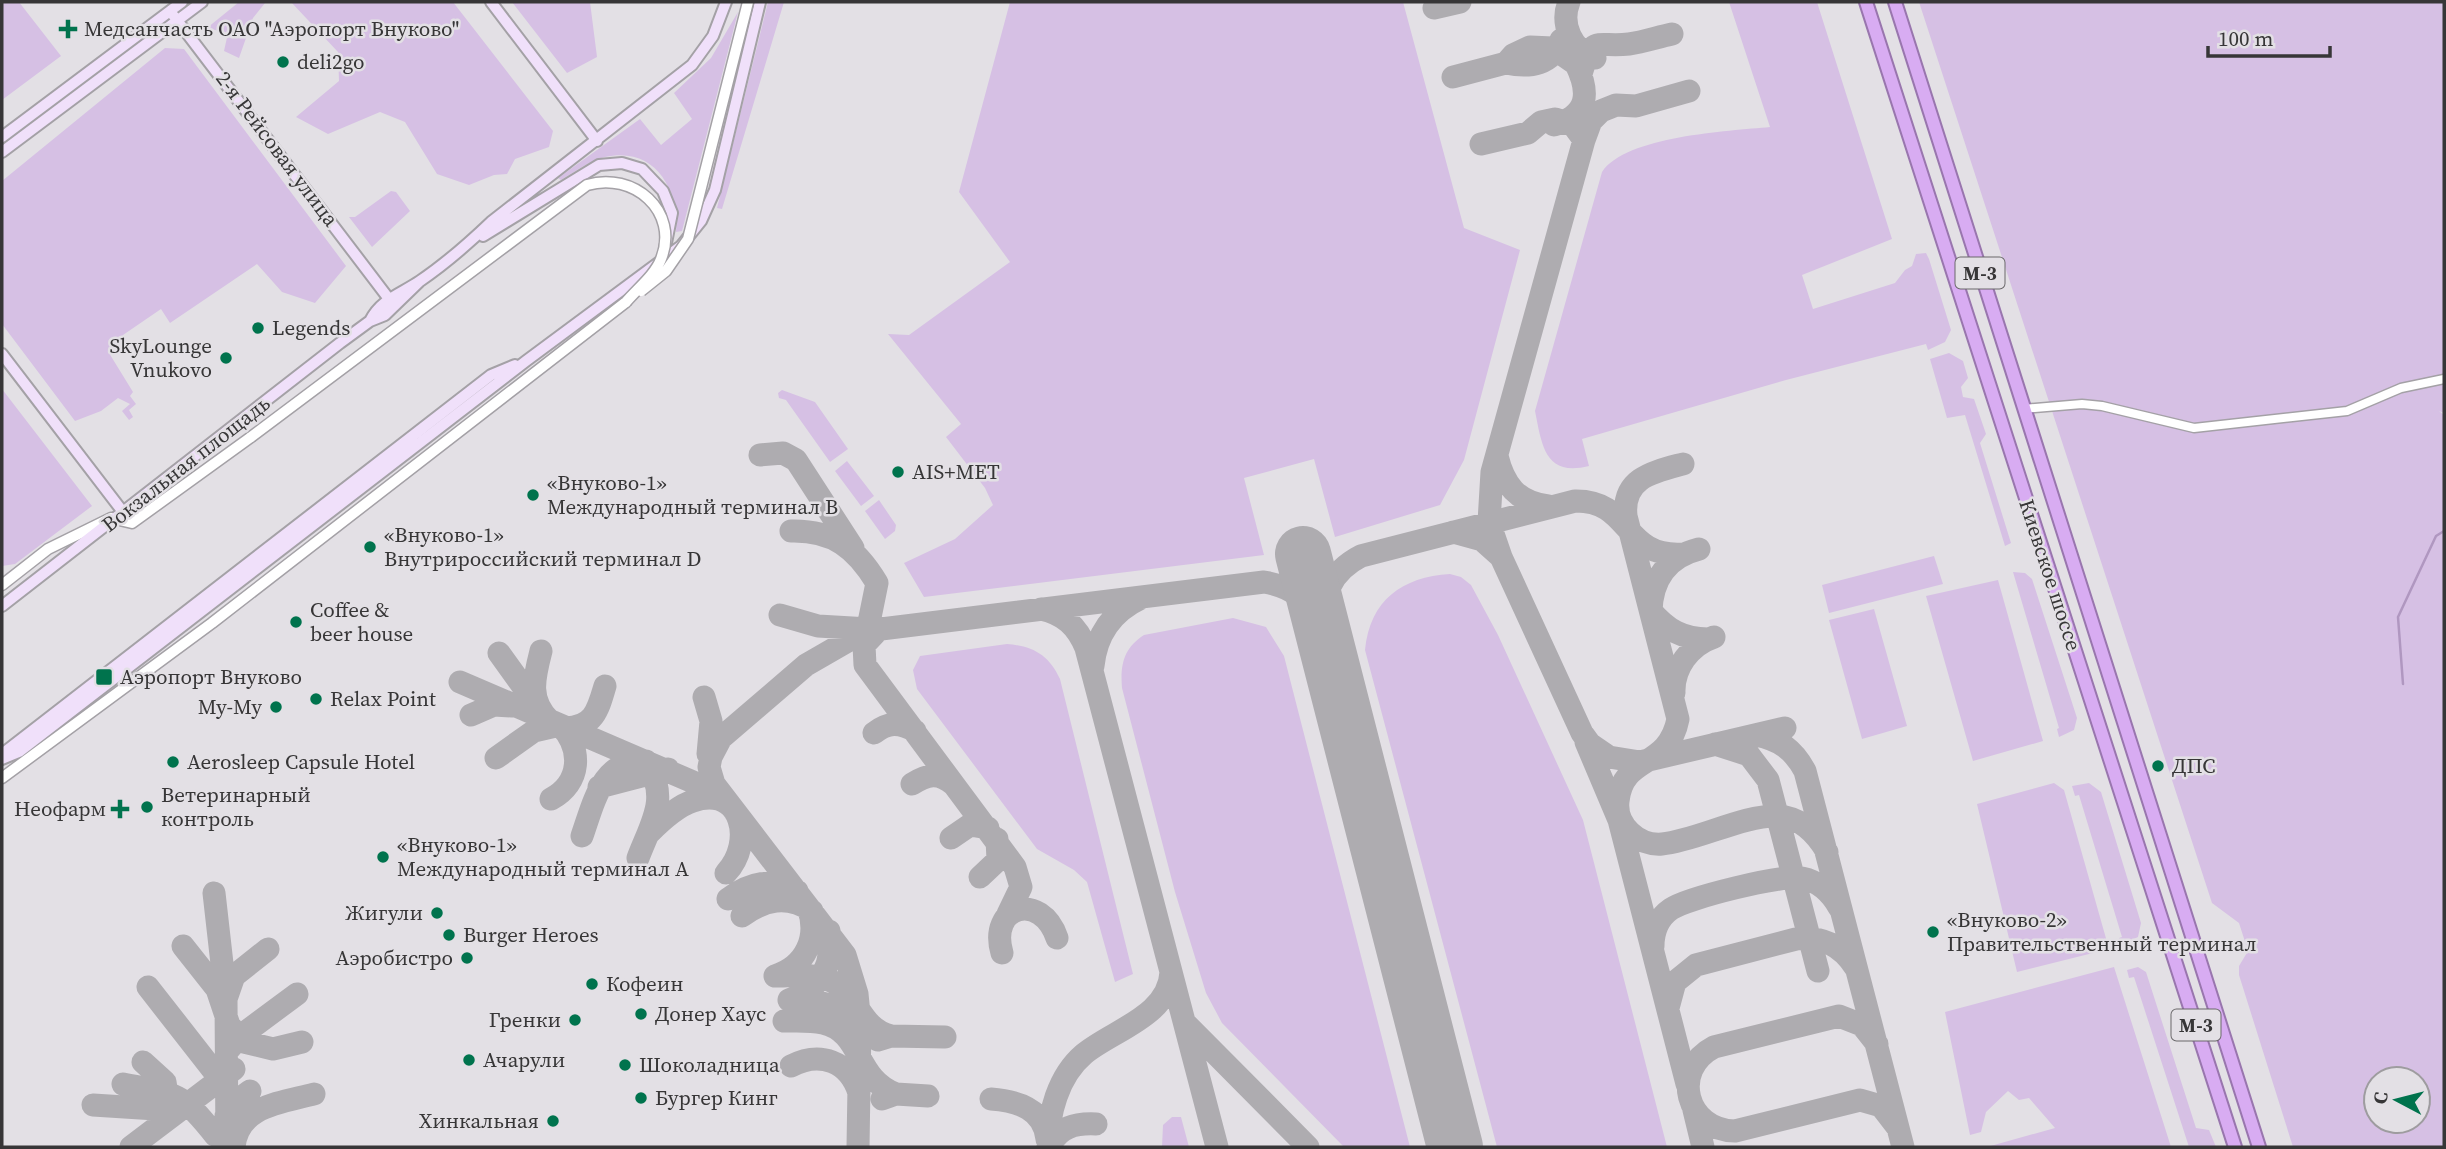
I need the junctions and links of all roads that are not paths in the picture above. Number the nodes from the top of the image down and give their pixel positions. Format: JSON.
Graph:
{"nodes":[{"id":1,"x":182,"y":2,"type":"edge"},
{"id":2,"x":202,"y":2,"type":"edge"},
{"id":3,"x":491,"y":2,"type":"edge"},
{"id":4,"x":726,"y":2,"type":"edge"},
{"id":5,"x":748,"y":2,"type":"edge"},
{"id":6,"x":760,"y":2,"type":"edge"},
{"id":7,"x":1866,"y":2,"type":"edge"},
{"id":8,"x":1895,"y":2,"type":"edge"},
{"id":9,"x":170,"y":11,"type":"edge"},
{"id":10,"x":2,"y":138,"type":"edge"},
{"id":11,"x":597,"y":141,"type":"junction"},
{"id":12,"x":2,"y":152,"type":"edge"},
{"id":13,"x":466,"y":246,"type":"junction"},
{"id":14,"x":658,"y":264,"type":"junction"},
{"id":15,"x":419,"y":282,"type":"junction"},
{"id":16,"x":388,"y":299,"type":"junction"},
{"id":17,"x":626,"y":302,"type":"junction"},
{"id":18,"x":370,"y":321,"type":"junction"},
{"id":19,"x":2,"y":354,"type":"edge"},
{"id":20,"x":526,"y":361,"type":"junction"},
{"id":21,"x":2444,"y":379,"type":"edge"},
{"id":22,"x":2023,"y":409,"type":"junction"},
{"id":23,"x":367,"y":470,"type":"junction"},
{"id":24,"x":364,"y":488,"type":"junction"},
{"id":25,"x":119,"y":516,"type":"junction"},
{"id":26,"x":2056,"y":516,"type":"junction"},
{"id":27,"x":2035,"y":525,"type":"junction"},
{"id":28,"x":2,"y":585,"type":"edge"},
{"id":29,"x":211,"y":592,"type":"junction"},
{"id":30,"x":2,"y":606,"type":"edge"},
{"id":31,"x":205,"y":610,"type":"junction"},
{"id":32,"x":2,"y":756,"type":"edge"},
{"id":33,"x":2134,"y":758,"type":"junction"},
{"id":34,"x":2112,"y":767,"type":"junction"},
{"id":35,"x":2,"y":778,"type":"edge"},
{"id":36,"x":2191,"y":930,"type":"junction"},
{"id":37,"x":2168,"y":940,"type":"junction"},
{"id":38,"x":2235,"y":1147,"type":"edge"},
{"id":39,"x":2259,"y":1147,"type":"edge"}],
"edges":[{"from":1,"to":9,"type":"main road"},
{"from":2,"to":9,"type":"main road"},
{"from":3,"to":11,"type":"main road"},
{"from":4,"to":11,"type":"main road","name":"Вокзальная площадь"},
{"from":5,"to":17,"type":"street","bridge":true},
{"from":6,"to":14,"type":"main road"},
{"from":7,"to":27,"type":"highway","name":"Киевское шоссе","number":"М-3"},
{"from":8,"to":22,"type":"highway","name":"Киевское шоссе","number":"М-3"},
{"from":9,"to":10,"type":"main road"},
{"from":9,"to":12,"type":"main road"},
{"from":9,"to":16,"type":"main road","name":"2-я Рейсовая улица"},
{"from":11,"to":13,"type":"main road","name":"Вокзальная площадь"},
{"from":13,"to":14,"type":"main road"},
{"from":13,"to":15,"type":"main road","name":"Вокзальная площадь"},
{"from":14,"to":20,"type":"main road"},
{"from":15,"to":16,"type":"main road","name":"Вокзальная площадь"},
{"from":15,"to":18,"type":"main road","name":"Вокзальная площадь"},
{"from":16,"to":18,"type":"main road","name":"Вокзальная площадь"},
{"from":17,"to":25,"type":"street","bridge":true},
{"from":17,"to":35,"type":"street"},
{"from":18,"to":25,"type":"main road","name":"Вокзальная площадь"},
{"from":19,"to":25,"type":"main road"},
{"from":20,"to":23,"type":"main road"},
{"from":20,"to":24,"type":"main road"},
{"from":21,"to":22,"type":"street"},
{"from":22,"to":26,"type":"highway","name":"Киевское шоссе","number":"М-3"},
{"from":23,"to":24,"type":"main road"},
{"from":23,"to":29,"type":"main road"},
{"from":24,"to":31,"type":"main road"},
{"from":25,"to":28,"type":"street"},
{"from":25,"to":30,"type":"main road","name":"Вокзальная площадь"},
{"from":26,"to":27,"type":"highway"},
{"from":26,"to":33,"type":"highway","name":"Киевское шоссе","number":"М-3"},
{"from":27,"to":34,"type":"highway","name":"Киевское шоссе","number":"М-3"},
{"from":29,"to":31,"type":"main road"},
{"from":29,"to":32,"type":"main road"},
{"from":31,"to":32,"type":"main road"},
{"from":33,"to":34,"type":"highway"},
{"from":33,"to":36,"type":"highway","name":"Киевское шоссе","number":"М-3"},
{"from":34,"to":37,"type":"highway","name":"Киевское шоссе","number":"М-3"},
{"from":36,"to":37,"type":"highway"},
{"from":36,"to":39,"type":"highway","name":"Киевское шоссе","number":"М-3"},
{"from":37,"to":38,"type":"highway","name":"Киевское шоссе","number":"М-3"}]}
